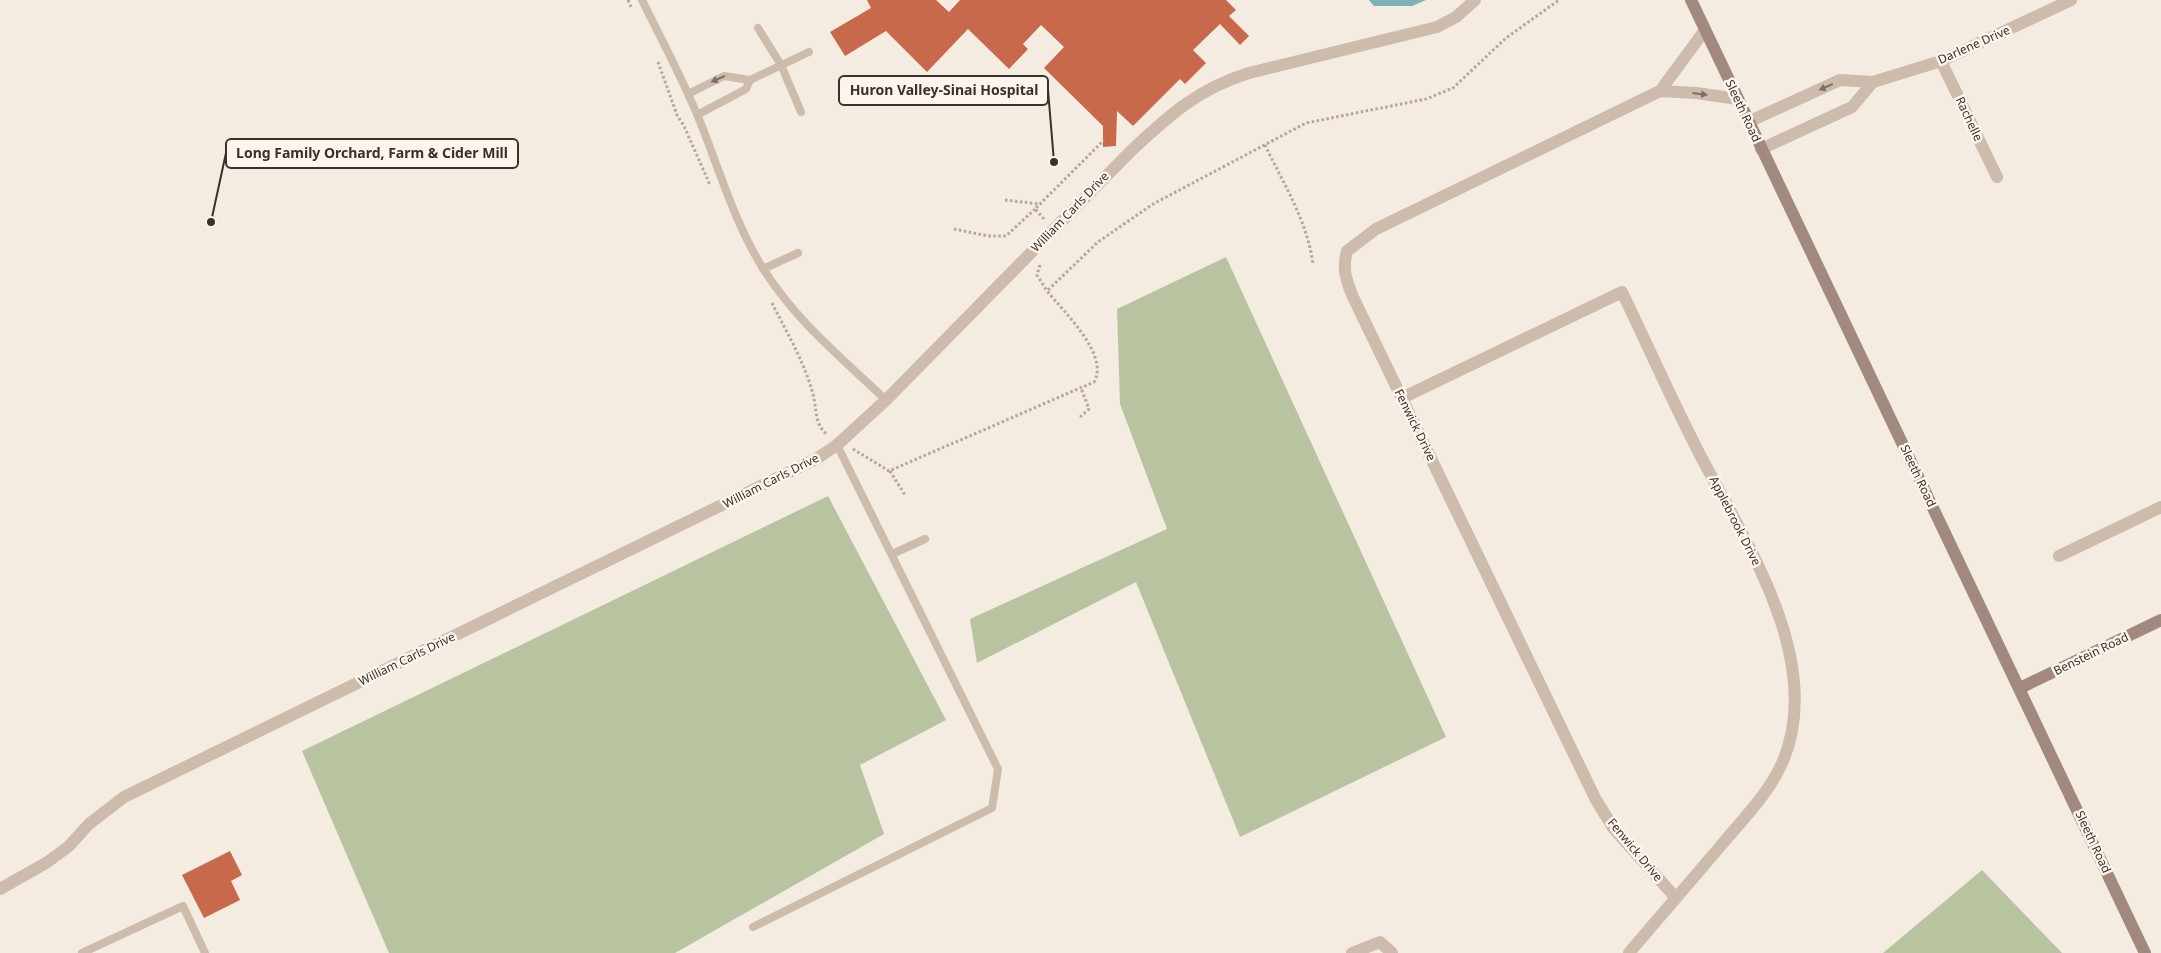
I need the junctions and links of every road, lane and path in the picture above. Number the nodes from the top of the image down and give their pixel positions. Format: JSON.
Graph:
{"nodes":[{"id":1,"x":642,"y":0,"type":"edge"},
{"id":2,"x":1475,"y":0,"type":"edge"},
{"id":3,"x":1691,"y":0,"type":"edge"},
{"id":4,"x":2071,"y":0,"type":"edge"},
{"id":5,"x":758,"y":28,"type":"dead end"},
{"id":6,"x":1705,"y":30,"type":"junction"},
{"id":7,"x":809,"y":52,"type":"dead end"},
{"id":8,"x":1941,"y":61,"type":"junction"},
{"id":9,"x":781,"y":65,"type":"junction"},
{"id":10,"x":750,"y":80,"type":"junction"},
{"id":11,"x":1873,"y":82,"type":"junction"},
{"id":12,"x":1660,"y":91,"type":"junction"},
{"id":13,"x":688,"y":94,"type":"junction"},
{"id":14,"x":1738,"y":99,"type":"junction"},
{"id":15,"x":801,"y":112,"type":"dead end"},
{"id":16,"x":697,"y":115,"type":"junction"},
{"id":17,"x":1748,"y":122,"type":"junction"},
{"id":18,"x":1265,"y":145,"type":"dead end"},
{"id":19,"x":1761,"y":150,"type":"junction"},
{"id":20,"x":1997,"y":178,"type":"dead end"},
{"id":21,"x":1004,"y":200,"type":"dead end"},
{"id":22,"x":1039,"y":204,"type":"dead end"},
{"id":23,"x":1035,"y":208,"type":"dead end"},
{"id":24,"x":954,"y":229,"type":"dead end"},
{"id":25,"x":798,"y":253,"type":"dead end"},
{"id":26,"x":1313,"y":264,"type":"dead end"},
{"id":27,"x":763,"y":269,"type":"junction"},
{"id":28,"x":1081,"y":388,"type":"dead end"},
{"id":29,"x":1402,"y":398,"type":"junction"},
{"id":30,"x":886,"y":400,"type":"junction"},
{"id":31,"x":1080,"y":417,"type":"dead end"},
{"id":32,"x":837,"y":445,"type":"junction"},
{"id":33,"x":889,"y":471,"type":"dead end"},
{"id":34,"x":905,"y":496,"type":"dead end"},
{"id":35,"x":2161,"y":508,"type":"edge"},
{"id":36,"x":925,"y":539,"type":"dead end"},
{"id":37,"x":892,"y":554,"type":"junction"},
{"id":38,"x":2059,"y":556,"type":"dead end"},
{"id":39,"x":2161,"y":620,"type":"edge"},
{"id":40,"x":2020,"y":688,"type":"junction"},
{"id":41,"x":0,"y":889,"type":"edge"},
{"id":42,"x":1676,"y":898,"type":"junction"},
{"id":43,"x":754,"y":927,"type":"dead end"},
{"id":44,"x":84,"y":953,"type":"edge"},
{"id":45,"x":205,"y":953,"type":"edge"},
{"id":46,"x":1352,"y":953,"type":"edge"},
{"id":47,"x":1392,"y":953,"type":"edge"},
{"id":48,"x":1629,"y":953,"type":"edge"},
{"id":49,"x":2145,"y":953,"type":"edge"}],
"edges":[{"from":1,"to":13,"type":"lane"},
{"from":2,"to":30,"type":"street","name":"William Carls Drive"},
{"from":3,"to":6,"type":"street","name":"Sleeth Road"},
{"from":4,"to":8,"type":"street","name":"Darlene Drive"},
{"from":5,"to":9,"type":"lane"},
{"from":6,"to":12,"type":"street","name":"Fenwick Drive"},
{"from":6,"to":14,"type":"street","name":"Sleeth Road"},
{"from":7,"to":9,"type":"lane"},
{"from":8,"to":11,"type":"street","name":"Darlene Drive"},
{"from":8,"to":20,"type":"street","name":"Rachelle"},
{"from":9,"to":10,"type":"lane"},
{"from":9,"to":15,"type":"lane"},
{"from":10,"to":13,"type":"lane","one_way":true},
{"from":10,"to":16,"type":"lane"},
{"from":11,"to":17,"type":"street","name":"Darlene Drive","one_way":true},
{"from":11,"to":19,"type":"street"},
{"from":12,"to":14,"type":"street","name":"Fenwick Drive","one_way":true},
{"from":12,"to":29,"type":"street","name":"Fenwick Drive"},
{"from":13,"to":16,"type":"lane"},
{"from":14,"to":17,"type":"street","name":"Sleeth Road"},
{"from":16,"to":27,"type":"lane"},
{"from":17,"to":19,"type":"street","name":"Sleeth Road"},
{"from":18,"to":26,"type":"path"},
{"from":19,"to":40,"type":"street","name":"Sleeth Road"},
{"from":21,"to":22,"type":"path"},
{"from":23,"to":24,"type":"path"},
{"from":25,"to":27,"type":"lane"},
{"from":27,"to":30,"type":"lane"},
{"from":28,"to":31,"type":"path"},
{"from":29,"to":42,"type":"street","name":"Fenwick Drive"},
{"from":29,"to":42,"type":"street","name":"Applebrook Drive"},
{"from":30,"to":32,"type":"street","name":"William Carls Drive"},
{"from":32,"to":37,"type":"lane"},
{"from":32,"to":41,"type":"street","name":"William Carls Drive"},
{"from":33,"to":34,"type":"path"},
{"from":35,"to":38,"type":"street"},
{"from":36,"to":37,"type":"lane"},
{"from":37,"to":43,"type":"lane"},
{"from":39,"to":40,"type":"street","name":"Benstein Road"},
{"from":40,"to":49,"type":"street","name":"Sleeth Road"},
{"from":42,"to":48,"type":"street","name":"Applebrook Drive"},
{"from":44,"to":45,"type":"lane"},
{"from":46,"to":47,"type":"street"}]}
